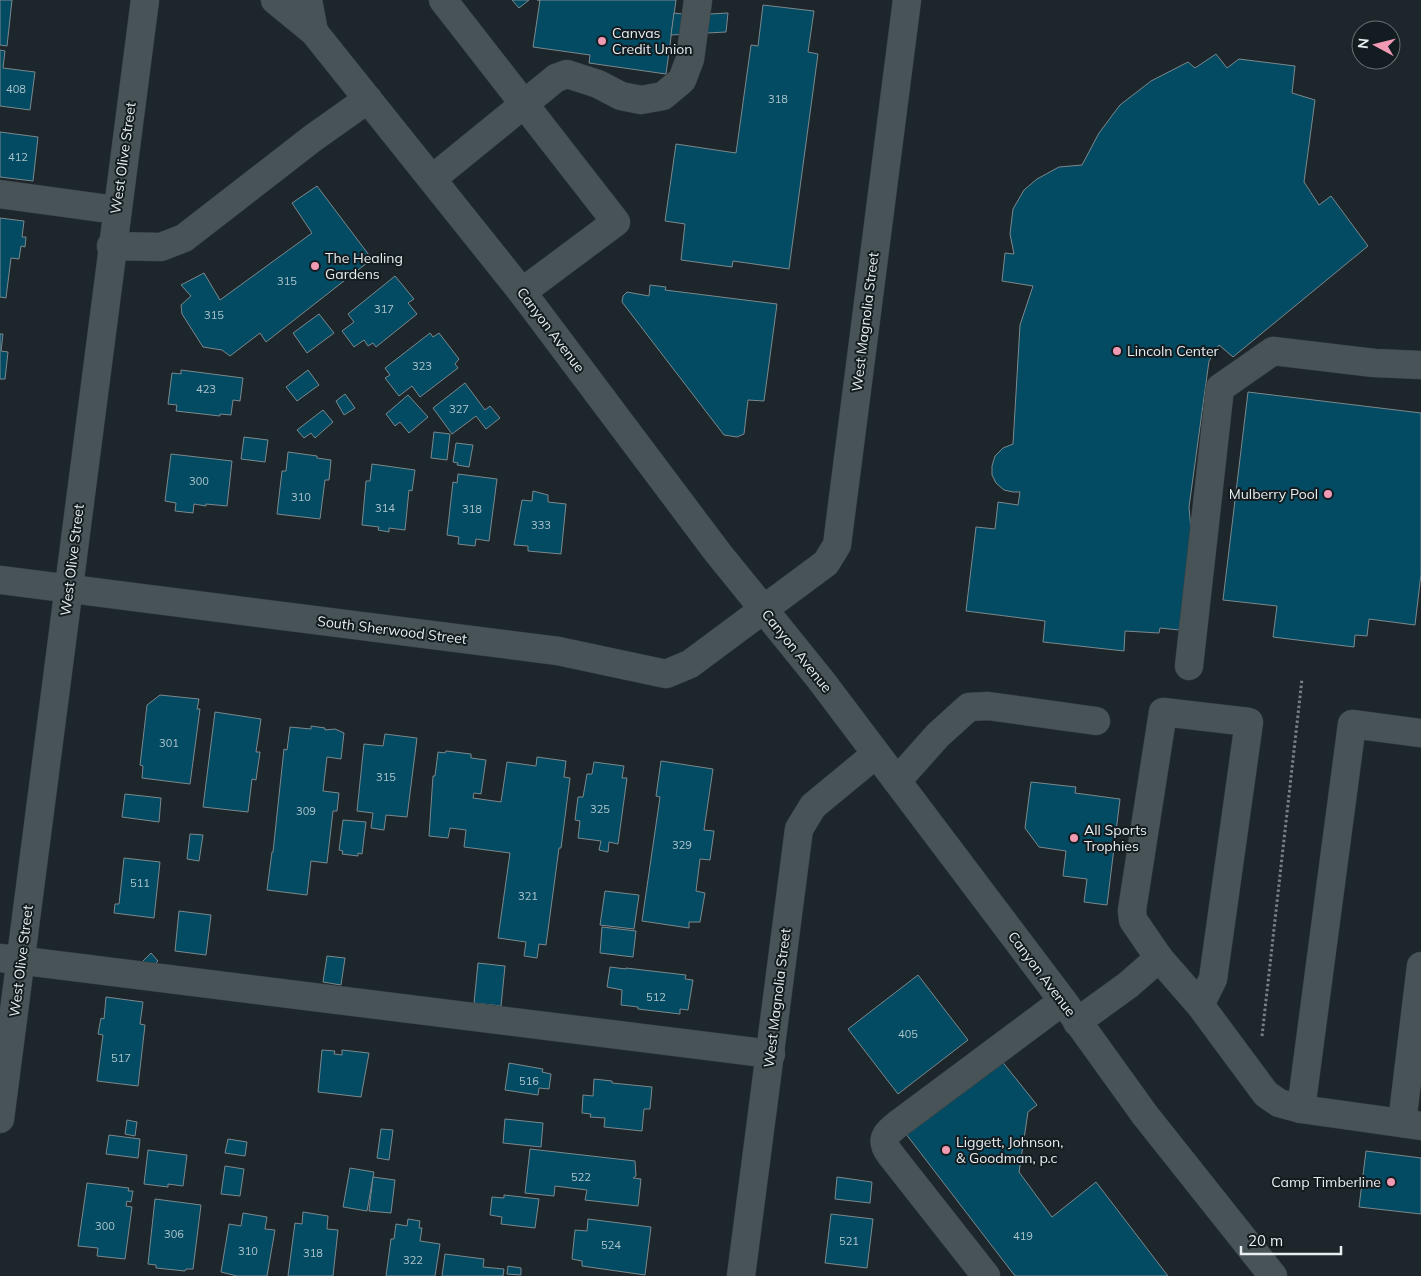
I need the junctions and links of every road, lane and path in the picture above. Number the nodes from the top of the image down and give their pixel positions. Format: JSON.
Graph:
{"nodes":[{"id":1,"x":145,"y":0,"type":"edge"},
{"id":2,"x":275,"y":0,"type":"edge"},
{"id":3,"x":308,"y":0,"type":"edge"},
{"id":4,"x":443,"y":0,"type":"edge"},
{"id":5,"x":698,"y":0,"type":"edge"},
{"id":6,"x":907,"y":0,"type":"edge"},
{"id":7,"x":314,"y":32,"type":"junction"},
{"id":8,"x":368,"y":99,"type":"junction"},
{"id":9,"x":524,"y":104,"type":"junction"},
{"id":10,"x":432,"y":180,"type":"junction"},
{"id":11,"x":0,"y":194,"type":"edge"},
{"id":12,"x":116,"y":210,"type":"junction"},
{"id":13,"x":111,"y":246,"type":"junction"},
{"id":14,"x":522,"y":292,"type":"junction"},
{"id":15,"x":1421,"y":365,"type":"edge"},
{"id":16,"x":0,"y":580,"type":"edge"},
{"id":17,"x":68,"y":589,"type":"junction"},
{"id":18,"x":764,"y":610,"type":"junction"},
{"id":19,"x":1188,"y":666,"type":"dead end"},
{"id":20,"x":1302,"y":679,"type":"dead end"},
{"id":21,"x":1096,"y":721,"type":"dead end"},
{"id":22,"x":1421,"y":733,"type":"edge"},
{"id":23,"x":876,"y":754,"type":"junction"},
{"id":24,"x":897,"y":781,"type":"junction"},
{"id":25,"x":1159,"y":958,"type":"junction"},
{"id":26,"x":11,"y":959,"type":"edge"},
{"id":27,"x":1421,"y":966,"type":"edge"},
{"id":28,"x":1200,"y":1004,"type":"junction"},
{"id":29,"x":1070,"y":1012,"type":"junction"},
{"id":30,"x":1261,"y":1044,"type":"dead end"},
{"id":31,"x":770,"y":1054,"type":"junction"},
{"id":32,"x":1301,"y":1109,"type":"junction"},
{"id":33,"x":0,"y":1119,"type":"edge"},
{"id":34,"x":1411,"y":1125,"type":"edge"},
{"id":35,"x":741,"y":1276,"type":"edge"},
{"id":36,"x":986,"y":1276,"type":"edge"},
{"id":37,"x":1273,"y":1276,"type":"edge"}],
"edges":[{"from":1,"to":12,"type":"street","name":"West Olive Street"},
{"from":2,"to":7,"type":"street","name":"Canyon Avenue"},
{"from":3,"to":7,"type":"street","name":"Canyon Avenue"},
{"from":4,"to":9,"type":"street"},
{"from":5,"to":9,"type":"street"},
{"from":6,"to":18,"type":"street","name":"West Magnolia Street"},
{"from":7,"to":8,"type":"street","name":"Canyon Avenue"},
{"from":8,"to":10,"type":"street","name":"Canyon Avenue"},
{"from":8,"to":13,"type":"street"},
{"from":9,"to":10,"type":"street"},
{"from":9,"to":14,"type":"street"},
{"from":10,"to":14,"type":"street","name":"Canyon Avenue"},
{"from":11,"to":12,"type":"street"},
{"from":12,"to":13,"type":"street","name":"West Olive Street"},
{"from":13,"to":17,"type":"street","name":"West Olive Street"},
{"from":14,"to":18,"type":"street","name":"Canyon Avenue"},
{"from":15,"to":19,"type":"street"},
{"from":16,"to":17,"type":"street","name":"South Sherwood Street"},
{"from":17,"to":18,"type":"street","name":"South Sherwood Street"},
{"from":17,"to":26,"type":"street","name":"West Olive Street"},
{"from":18,"to":23,"type":"street","name":"Canyon Avenue"},
{"from":20,"to":30,"type":"path"},
{"from":21,"to":24,"type":"street"},
{"from":22,"to":32,"type":"street"},
{"from":23,"to":24,"type":"street","name":"Canyon Avenue"},
{"from":23,"to":31,"type":"street","name":"West Magnolia Street"},
{"from":24,"to":29,"type":"street","name":"Canyon Avenue"},
{"from":25,"to":28,"type":"street"},
{"from":25,"to":28,"type":"street"},
{"from":25,"to":29,"type":"street"},
{"from":26,"to":31,"type":"street"},
{"from":26,"to":33,"type":"street","name":"West Olive Street"},
{"from":27,"to":34,"type":"street"},
{"from":28,"to":32,"type":"street"},
{"from":29,"to":36,"type":"street"},
{"from":29,"to":37,"type":"street","name":"Canyon Avenue"},
{"from":31,"to":35,"type":"street","name":"West Magnolia Street"},
{"from":32,"to":34,"type":"street"}]}
